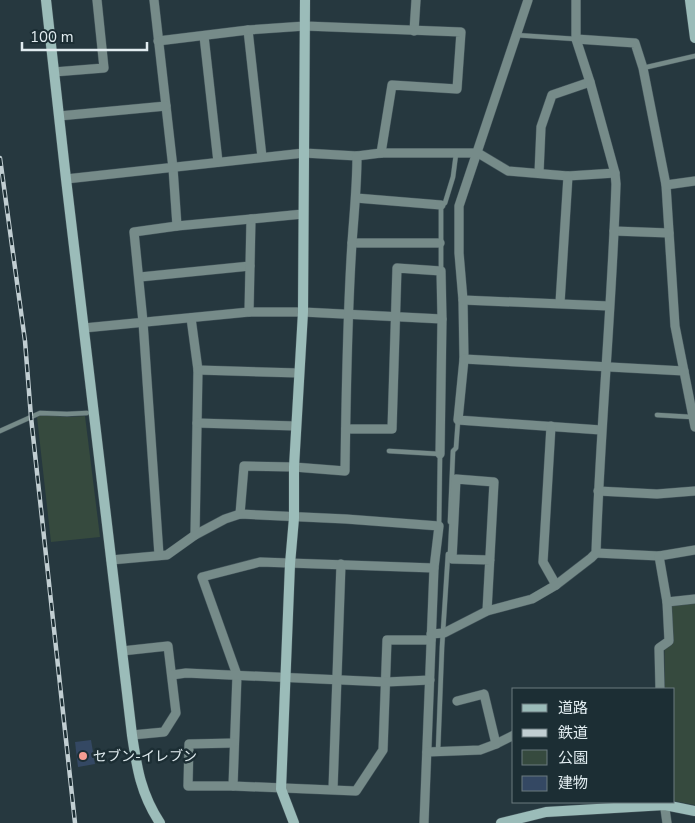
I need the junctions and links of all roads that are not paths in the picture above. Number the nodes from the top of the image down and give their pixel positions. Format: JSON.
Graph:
{"nodes":[{"id":1,"x":46,"y":0,"type":"edge"},
{"id":2,"x":97,"y":0,"type":"edge"},
{"id":3,"x":154,"y":0,"type":"edge"},
{"id":4,"x":305,"y":0,"type":"edge"},
{"id":5,"x":416,"y":0,"type":"edge"},
{"id":6,"x":528,"y":0,"type":"edge"},
{"id":7,"x":576,"y":0,"type":"edge"},
{"id":8,"x":690,"y":0,"type":"edge"},
{"id":9,"x":305,"y":26,"type":"junction"},
{"id":10,"x":248,"y":30,"type":"junction"},
{"id":11,"x":414,"y":30,"type":"junction"},
{"id":12,"x":515,"y":35,"type":"junction"},
{"id":13,"x":204,"y":36,"type":"junction"},
{"id":14,"x":695,"y":38,"type":"edge"},
{"id":15,"x":576,"y":39,"type":"junction"},
{"id":16,"x":158,"y":41,"type":"junction"},
{"id":17,"x":695,"y":56,"type":"edge"},
{"id":18,"x":643,"y":68,"type":"junction"},
{"id":19,"x":54,"y":72,"type":"junction"},
{"id":20,"x":590,"y":82,"type":"junction"},
{"id":21,"x":166,"y":106,"type":"junction"},
{"id":22,"x":59,"y":116,"type":"junction"},
{"id":23,"x":304,"y":153,"type":"junction"},
{"id":24,"x":381,"y":153,"type":"junction"},
{"id":25,"x":478,"y":153,"type":"junction"},
{"id":26,"x":456,"y":154,"type":"junction"},
{"id":27,"x":357,"y":156,"type":"junction"},
{"id":28,"x":262,"y":157,"type":"junction"},
{"id":29,"x":218,"y":162,"type":"junction"},
{"id":30,"x":173,"y":168,"type":"junction"},
{"id":31,"x":539,"y":173,"type":"junction"},
{"id":32,"x":614,"y":173,"type":"junction"},
{"id":33,"x":568,"y":176,"type":"junction"},
{"id":34,"x":66,"y":179,"type":"junction"},
{"id":35,"x":695,"y":180,"type":"edge"},
{"id":36,"x":666,"y":185,"type":"junction"},
{"id":37,"x":356,"y":198,"type":"junction"},
{"id":38,"x":441,"y":205,"type":"junction"},
{"id":39,"x":303,"y":214,"type":"junction"},
{"id":40,"x":251,"y":219,"type":"junction"},
{"id":41,"x":178,"y":226,"type":"junction"},
{"id":42,"x":614,"y":231,"type":"junction"},
{"id":43,"x":670,"y":233,"type":"junction"},
{"id":44,"x":352,"y":243,"type":"junction"},
{"id":45,"x":440,"y":244,"type":"junction"},
{"id":46,"x":250,"y":266,"type":"junction"},
{"id":47,"x":441,"y":271,"type":"junction"},
{"id":48,"x":140,"y":277,"type":"junction"},
{"id":49,"x":463,"y":300,"type":"junction"},
{"id":50,"x":560,"y":303,"type":"junction"},
{"id":51,"x":609,"y":306,"type":"junction"},
{"id":52,"x":249,"y":312,"type":"junction"},
{"id":53,"x":303,"y":312,"type":"junction"},
{"id":54,"x":349,"y":315,"type":"junction"},
{"id":55,"x":394,"y":317,"type":"junction"},
{"id":56,"x":191,"y":318,"type":"junction"},
{"id":57,"x":442,"y":319,"type":"junction"},
{"id":58,"x":143,"y":322,"type":"junction"},
{"id":59,"x":84,"y":328,"type":"junction"},
{"id":60,"x":464,"y":359,"type":"junction"},
{"id":61,"x":606,"y":367,"type":"junction"},
{"id":62,"x":198,"y":370,"type":"junction"},
{"id":63,"x":684,"y":371,"type":"junction"},
{"id":64,"x":299,"y":372,"type":"junction"},
{"id":65,"x":87,"y":413,"type":"dead end"},
{"id":66,"x":657,"y":415,"type":"dead end"},
{"id":67,"x":692,"y":417,"type":"junction"},
{"id":68,"x":458,"y":420,"type":"junction"},
{"id":69,"x":197,"y":422,"type":"junction"},
{"id":70,"x":296,"y":426,"type":"junction"},
{"id":71,"x":551,"y":426,"type":"junction"},
{"id":72,"x":695,"y":427,"type":"edge"},
{"id":73,"x":346,"y":429,"type":"junction"},
{"id":74,"x":601,"y":430,"type":"junction"},
{"id":75,"x":0,"y":431,"type":"edge"},
{"id":76,"x":389,"y":451,"type":"dead end"},
{"id":77,"x":440,"y":454,"type":"junction"},
{"id":78,"x":294,"y":467,"type":"junction"},
{"id":79,"x":598,"y":491,"type":"junction"},
{"id":80,"x":695,"y":491,"type":"edge"},
{"id":81,"x":240,"y":514,"type":"junction"},
{"id":82,"x":294,"y":518,"type":"junction"},
{"id":83,"x":439,"y":526,"type":"junction"},
{"id":84,"x":195,"y":536,"type":"junction"},
{"id":85,"x":695,"y":550,"type":"edge"},
{"id":86,"x":596,"y":553,"type":"junction"},
{"id":87,"x":159,"y":555,"type":"junction"},
{"id":88,"x":659,"y":556,"type":"junction"},
{"id":89,"x":111,"y":560,"type":"junction"},
{"id":90,"x":490,"y":560,"type":"junction"},
{"id":91,"x":290,"y":564,"type":"junction"},
{"id":92,"x":341,"y":564,"type":"junction"},
{"id":93,"x":434,"y":568,"type":"junction"},
{"id":94,"x":556,"y":585,"type":"junction"},
{"id":95,"x":695,"y":599,"type":"edge"},
{"id":96,"x":667,"y":602,"type":"junction"},
{"id":97,"x":487,"y":611,"type":"junction"},
{"id":98,"x":444,"y":633,"type":"junction"},
{"id":99,"x":431,"y":637,"type":"junction"},
{"id":100,"x":122,"y":651,"type":"junction"},
{"id":101,"x":172,"y":675,"type":"junction"},
{"id":102,"x":237,"y":675,"type":"junction"},
{"id":103,"x":287,"y":678,"type":"junction"},
{"id":104,"x":337,"y":680,"type":"junction"},
{"id":105,"x":430,"y":680,"type":"junction"},
{"id":106,"x":386,"y":682,"type":"junction"},
{"id":107,"x":660,"y":688,"type":"edge"},
{"id":108,"x":457,"y":701,"type":"dead end"},
{"id":109,"x":132,"y":736,"type":"junction"},
{"id":110,"x":512,"y":736,"type":"edge"},
{"id":111,"x":234,"y":743,"type":"junction"},
{"id":112,"x":496,"y":744,"type":"junction"},
{"id":113,"x":427,"y":752,"type":"junction"},
{"id":114,"x":438,"y":752,"type":"junction"},
{"id":115,"x":233,"y":786,"type":"junction"},
{"id":116,"x":281,"y":789,"type":"junction"},
{"id":117,"x":333,"y":789,"type":"junction"},
{"id":118,"x":664,"y":803,"type":"edge"},
{"id":119,"x":695,"y":810,"type":"edge"},
{"id":120,"x":160,"y":823,"type":"edge"},
{"id":121,"x":294,"y":823,"type":"edge"},
{"id":122,"x":424,"y":823,"type":"edge"},
{"id":123,"x":501,"y":823,"type":"edge"},
{"id":124,"x":666,"y":823,"type":"edge"}],
"edges":[{"from":1,"to":19,"type":"street"},
{"from":2,"to":19,"type":"street"},
{"from":3,"to":16,"type":"street"},
{"from":4,"to":9,"type":"street"},
{"from":5,"to":11,"type":"street"},
{"from":6,"to":12,"type":"street"},
{"from":7,"to":15,"type":"street"},
{"from":8,"to":14,"type":"street"},
{"from":9,"to":10,"type":"street"},
{"from":9,"to":11,"type":"street"},
{"from":9,"to":23,"type":"street"},
{"from":10,"to":13,"type":"street"},
{"from":10,"to":28,"type":"street"},
{"from":11,"to":24,"type":"street"},
{"from":12,"to":15,"type":"lane"},
{"from":12,"to":25,"type":"street"},
{"from":13,"to":16,"type":"street"},
{"from":13,"to":29,"type":"street"},
{"from":15,"to":18,"type":"street"},
{"from":15,"to":20,"type":"street"},
{"from":16,"to":21,"type":"street"},
{"from":17,"to":18,"type":"lane"},
{"from":18,"to":36,"type":"street"},
{"from":19,"to":22,"type":"street"},
{"from":20,"to":31,"type":"street"},
{"from":20,"to":32,"type":"street"},
{"from":21,"to":22,"type":"street"},
{"from":21,"to":30,"type":"street"},
{"from":22,"to":34,"type":"street"},
{"from":23,"to":27,"type":"street"},
{"from":23,"to":28,"type":"street"},
{"from":23,"to":39,"type":"street"},
{"from":24,"to":26,"type":"street"},
{"from":24,"to":27,"type":"street"},
{"from":25,"to":26,"type":"street"},
{"from":25,"to":31,"type":"street"},
{"from":25,"to":49,"type":"street"},
{"from":26,"to":38,"type":"lane"},
{"from":27,"to":37,"type":"street"},
{"from":28,"to":29,"type":"street"},
{"from":29,"to":30,"type":"street"},
{"from":30,"to":34,"type":"street"},
{"from":30,"to":41,"type":"street"},
{"from":31,"to":33,"type":"street"},
{"from":32,"to":33,"type":"street"},
{"from":32,"to":42,"type":"street"},
{"from":33,"to":50,"type":"street"},
{"from":34,"to":59,"type":"street"},
{"from":35,"to":36,"type":"street"},
{"from":36,"to":43,"type":"street"},
{"from":37,"to":38,"type":"street"},
{"from":37,"to":44,"type":"street"},
{"from":38,"to":45,"type":"lane"},
{"from":39,"to":40,"type":"street"},
{"from":39,"to":53,"type":"street"},
{"from":40,"to":41,"type":"street"},
{"from":40,"to":46,"type":"street"},
{"from":41,"to":48,"type":"street"},
{"from":42,"to":43,"type":"street"},
{"from":42,"to":51,"type":"street"},
{"from":43,"to":63,"type":"street"},
{"from":44,"to":45,"type":"street"},
{"from":44,"to":54,"type":"street"},
{"from":45,"to":47,"type":"lane"},
{"from":46,"to":48,"type":"street"},
{"from":46,"to":52,"type":"street"},
{"from":47,"to":55,"type":"street"},
{"from":47,"to":57,"type":"street"},
{"from":48,"to":58,"type":"street"},
{"from":49,"to":50,"type":"street"},
{"from":49,"to":60,"type":"street"},
{"from":50,"to":51,"type":"street"},
{"from":51,"to":61,"type":"street"},
{"from":52,"to":53,"type":"street"},
{"from":52,"to":56,"type":"street"},
{"from":53,"to":54,"type":"street"},
{"from":53,"to":64,"type":"street"},
{"from":54,"to":55,"type":"street"},
{"from":54,"to":73,"type":"street"},
{"from":55,"to":57,"type":"street"},
{"from":55,"to":73,"type":"street"},
{"from":56,"to":58,"type":"street"},
{"from":56,"to":62,"type":"street"},
{"from":57,"to":77,"type":"street"},
{"from":58,"to":59,"type":"street"},
{"from":58,"to":87,"type":"street"},
{"from":59,"to":89,"type":"street"},
{"from":60,"to":61,"type":"street"},
{"from":60,"to":68,"type":"street"},
{"from":61,"to":63,"type":"street"},
{"from":61,"to":74,"type":"street"},
{"from":62,"to":64,"type":"street"},
{"from":62,"to":69,"type":"street"},
{"from":63,"to":67,"type":"street"},
{"from":64,"to":70,"type":"street"},
{"from":65,"to":75,"type":"lane"},
{"from":66,"to":67,"type":"lane"},
{"from":67,"to":72,"type":"street"},
{"from":68,"to":71,"type":"street"},
{"from":68,"to":98,"type":"lane"},
{"from":69,"to":70,"type":"street"},
{"from":69,"to":84,"type":"street"},
{"from":70,"to":78,"type":"street"},
{"from":71,"to":74,"type":"street"},
{"from":71,"to":94,"type":"street"},
{"from":73,"to":78,"type":"street"},
{"from":74,"to":79,"type":"street"},
{"from":76,"to":77,"type":"lane"},
{"from":77,"to":83,"type":"lane"},
{"from":78,"to":81,"type":"street"},
{"from":78,"to":82,"type":"street"},
{"from":79,"to":80,"type":"street"},
{"from":79,"to":86,"type":"street"},
{"from":81,"to":82,"type":"street"},
{"from":81,"to":84,"type":"street"},
{"from":82,"to":83,"type":"street"},
{"from":82,"to":91,"type":"street"},
{"from":83,"to":93,"type":"street"},
{"from":84,"to":87,"type":"street"},
{"from":85,"to":88,"type":"street"},
{"from":86,"to":88,"type":"street"},
{"from":86,"to":94,"type":"street"},
{"from":87,"to":89,"type":"street"},
{"from":88,"to":96,"type":"street"},
{"from":89,"to":100,"type":"street"},
{"from":90,"to":90,"type":"street"},
{"from":90,"to":97,"type":"street"},
{"from":91,"to":92,"type":"street"},
{"from":91,"to":102,"type":"street"},
{"from":91,"to":103,"type":"street"},
{"from":92,"to":93,"type":"street"},
{"from":92,"to":104,"type":"street"},
{"from":93,"to":99,"type":"street"},
{"from":94,"to":97,"type":"street"},
{"from":95,"to":96,"type":"street"},
{"from":96,"to":107,"type":"street"},
{"from":97,"to":98,"type":"street"},
{"from":98,"to":99,"type":"street"},
{"from":98,"to":114,"type":"lane"},
{"from":99,"to":105,"type":"street"},
{"from":99,"to":106,"type":"street"},
{"from":100,"to":101,"type":"street"},
{"from":100,"to":109,"type":"street"},
{"from":101,"to":102,"type":"street"},
{"from":101,"to":109,"type":"street"},
{"from":102,"to":103,"type":"street"},
{"from":102,"to":111,"type":"street"},
{"from":103,"to":104,"type":"street"},
{"from":103,"to":116,"type":"street"},
{"from":104,"to":106,"type":"street"},
{"from":104,"to":117,"type":"street"},
{"from":105,"to":106,"type":"street"},
{"from":105,"to":113,"type":"street"},
{"from":106,"to":117,"type":"street"},
{"from":108,"to":112,"type":"street"},
{"from":109,"to":120,"type":"street"},
{"from":110,"to":112,"type":"street"},
{"from":111,"to":115,"type":"street"},
{"from":111,"to":115,"type":"street"},
{"from":112,"to":114,"type":"street"},
{"from":113,"to":114,"type":"street"},
{"from":113,"to":122,"type":"street"},
{"from":115,"to":116,"type":"street"},
{"from":116,"to":117,"type":"street"},
{"from":116,"to":121,"type":"street"},
{"from":118,"to":119,"type":"street"},
{"from":118,"to":123,"type":"street"},
{"from":118,"to":124,"type":"street"}]}
